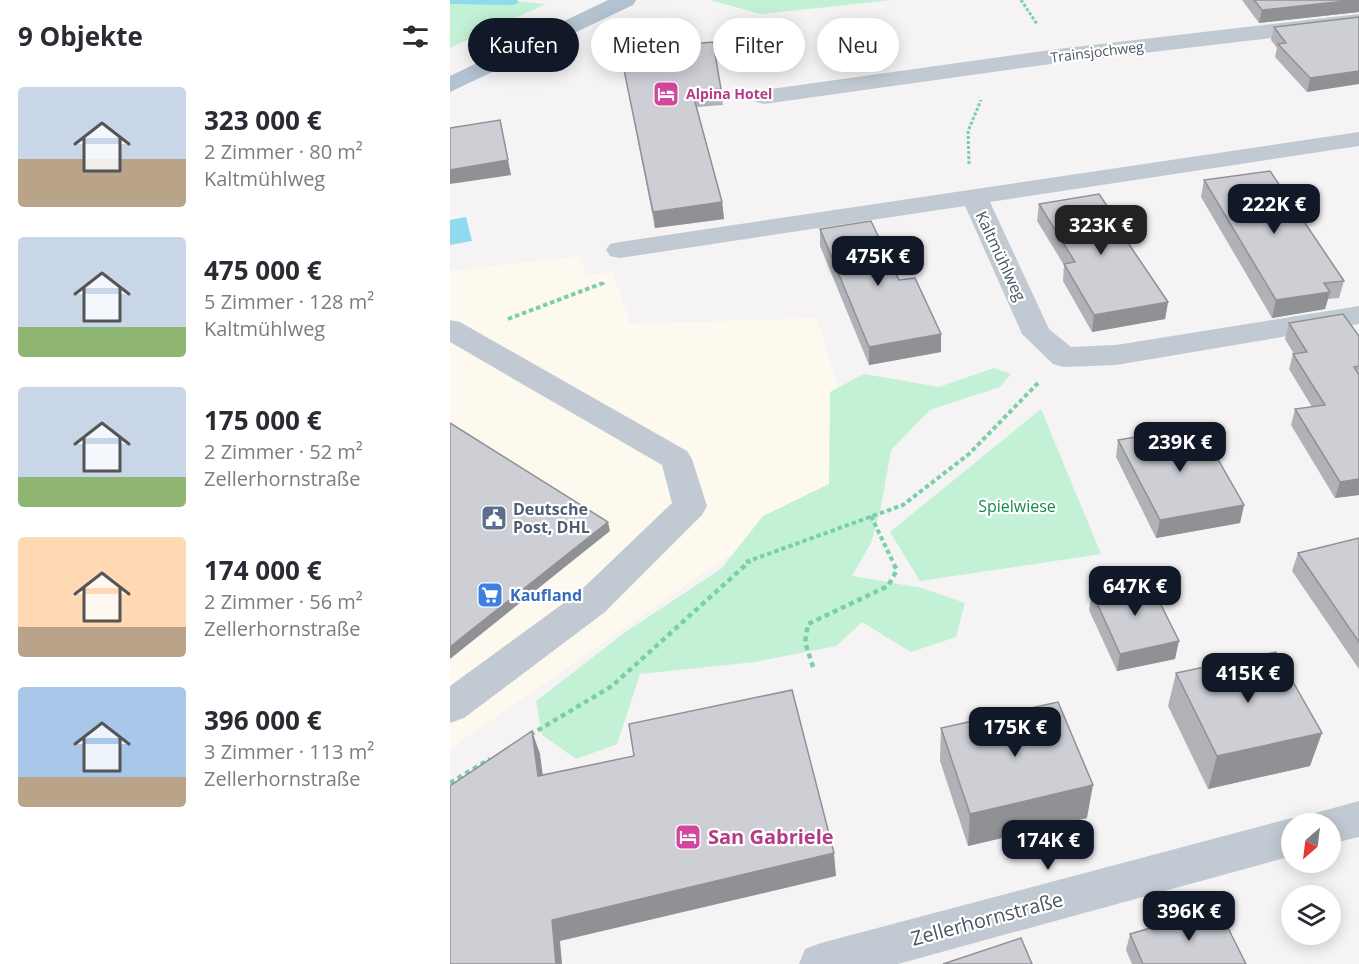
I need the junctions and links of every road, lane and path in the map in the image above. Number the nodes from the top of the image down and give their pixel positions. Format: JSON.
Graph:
{"nodes":[{"id":1,"x":582,"y":0,"type":"edge"},
{"id":2,"x":625,"y":0,"type":"edge"},
{"id":3,"x":1359,"y":21,"type":"edge"},
{"id":4,"x":450,"y":64,"type":"edge"},
{"id":5,"x":998,"y":65,"type":"junction"},
{"id":6,"x":450,"y":85,"type":"edge"},
{"id":7,"x":764,"y":97,"type":"dead end"},
{"id":8,"x":1359,"y":139,"type":"edge"},
{"id":9,"x":974,"y":197,"type":"junction"},
{"id":10,"x":620,"y":250,"type":"joint"},
{"id":11,"x":1359,"y":315,"type":"edge"},
{"id":12,"x":456,"y":333,"type":"edge"},
{"id":13,"x":1064,"y":357,"type":"junction"},
{"id":14,"x":871,"y":516,"type":"junction"},
{"id":15,"x":813,"y":667,"type":"dead end"},
{"id":16,"x":450,"y":707,"type":"edge"},
{"id":17,"x":521,"y":741,"type":"edge"},
{"id":18,"x":501,"y":753,"type":"edge"},
{"id":19,"x":450,"y":783,"type":"edge"},
{"id":20,"x":1359,"y":819,"type":"edge"},
{"id":21,"x":1341,"y":823,"type":"edge"},
{"id":22,"x":1281,"y":840,"type":"edge"},
{"id":23,"x":821,"y":964,"type":"edge"}],
"edges":[{"from":1,"to":4,"type":"main road"},
{"from":2,"to":6,"type":"main road"},
{"from":3,"to":5,"type":"street","name":"Trainsjochweg"},
{"from":5,"to":7,"type":"street","name":"Trainsjochweg"},
{"from":5,"to":9,"type":"path"},
{"from":8,"to":9,"type":"street","name":"Kaltmühlweg"},
{"from":9,"to":10,"type":"street"},
{"from":9,"to":13,"type":"street","name":"Kaltmühlweg"},
{"from":10,"to":12,"type":"path"},
{"from":11,"to":13,"type":"street"},
{"from":12,"to":16,"type":"street"},
{"from":13,"to":14,"type":"path"},
{"from":14,"to":15,"type":"path"},
{"from":14,"to":17,"type":"path"},
{"from":18,"to":19,"type":"path"},
{"from":20,"to":21,"type":"street"},
{"from":22,"to":23,"type":"street","name":"Zellerhornstraße"}]}
